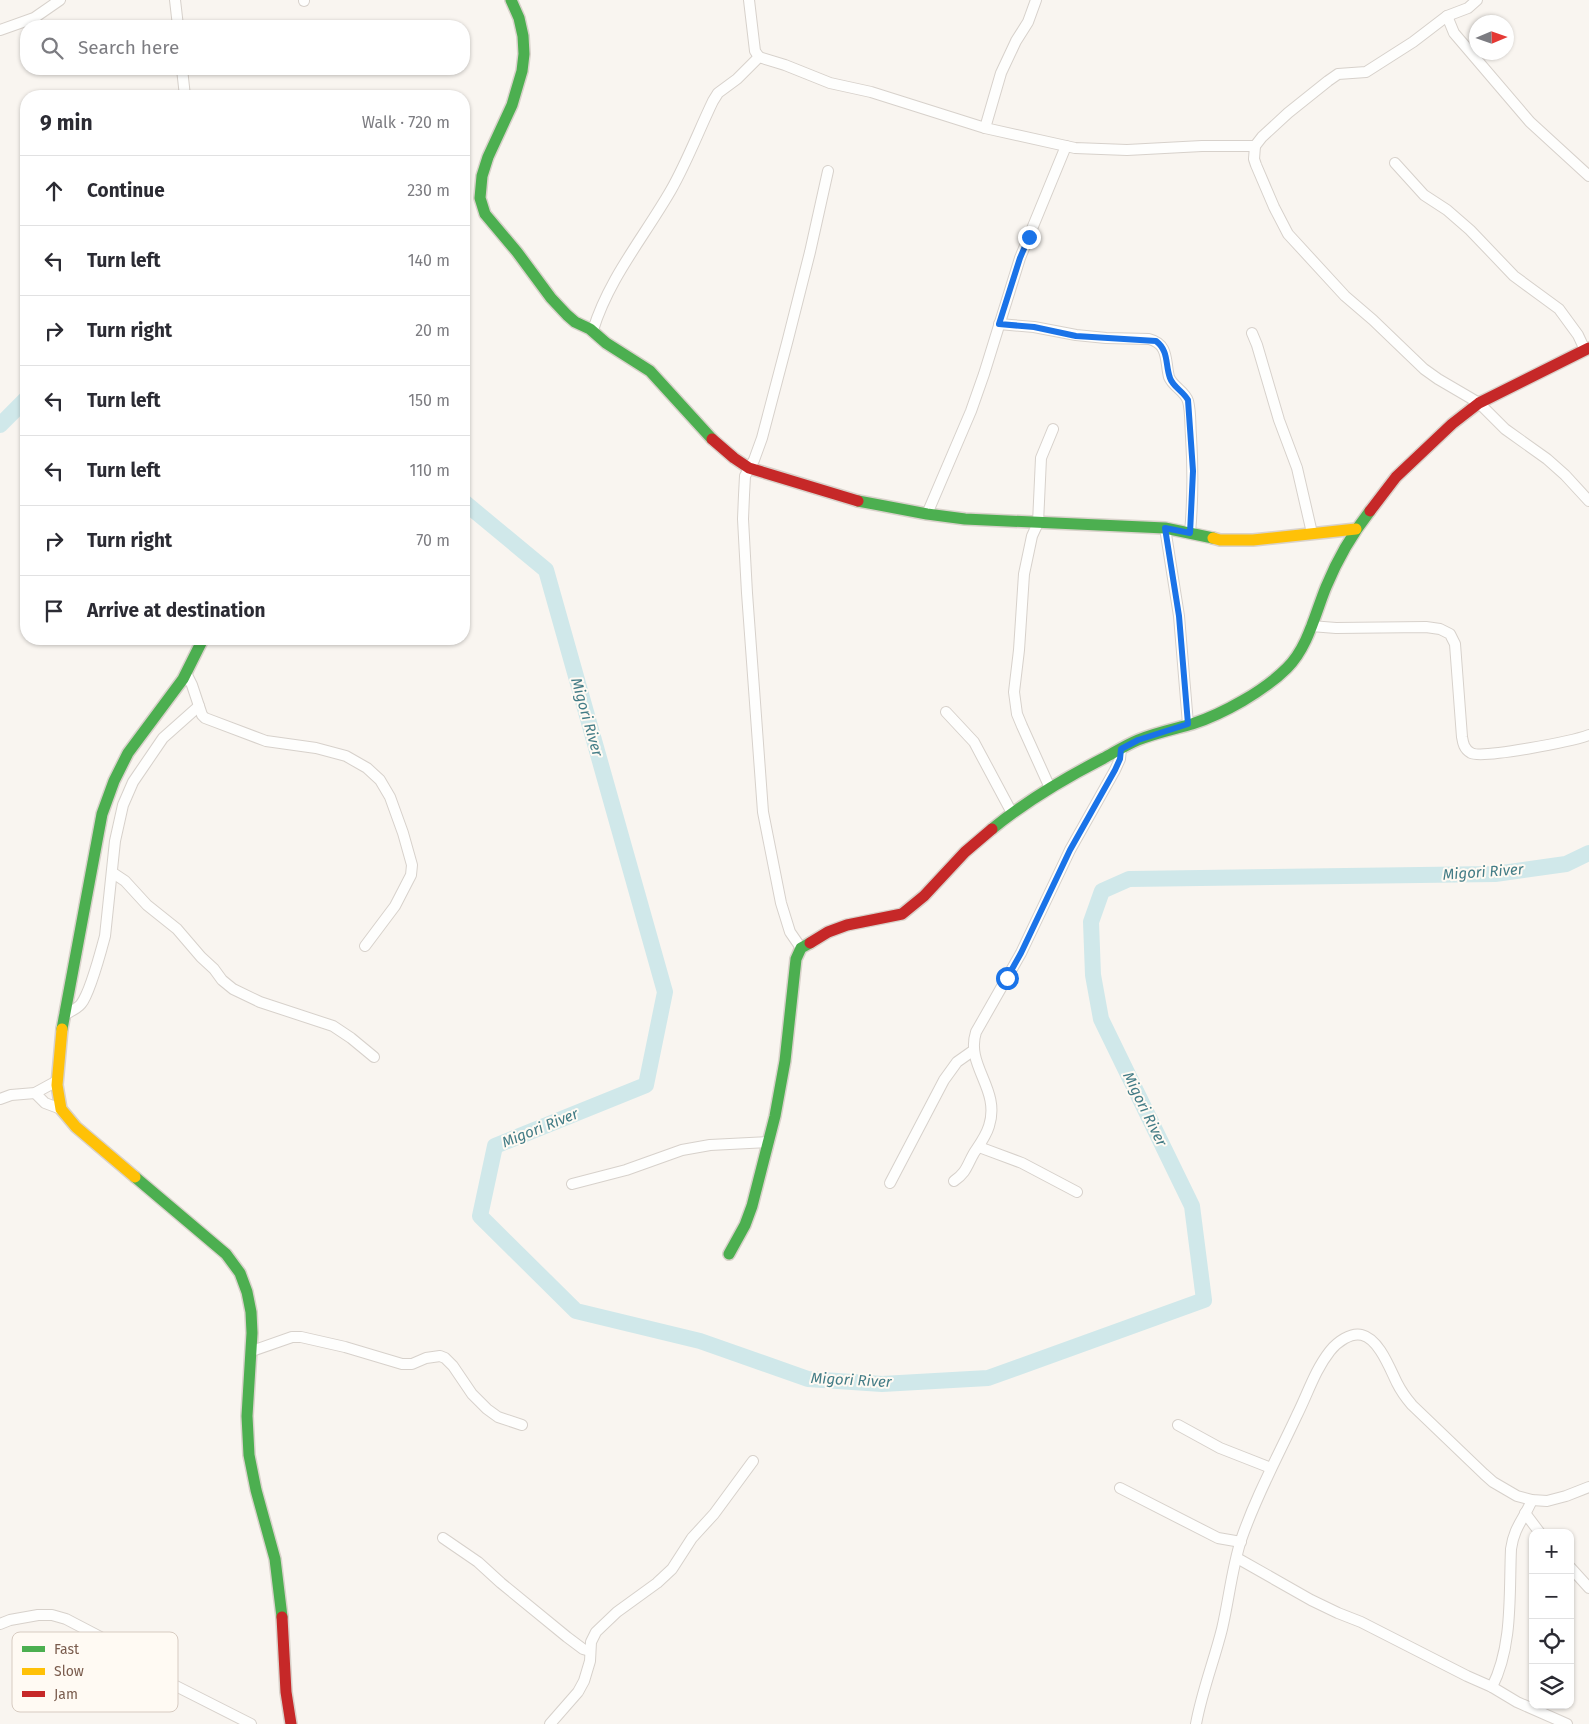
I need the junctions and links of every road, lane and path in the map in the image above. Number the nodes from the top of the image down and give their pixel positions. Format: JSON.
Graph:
{"nodes":[{"id":1,"x":60,"y":0,"type":"edge"},
{"id":2,"x":175,"y":0,"type":"edge"},
{"id":3,"x":511,"y":0,"type":"edge"},
{"id":4,"x":749,"y":0,"type":"edge"},
{"id":5,"x":1036,"y":0,"type":"edge"},
{"id":6,"x":1477,"y":0,"type":"edge"},
{"id":7,"x":1447,"y":16,"type":"junction"},
{"id":8,"x":28,"y":20,"type":"edge"},
{"id":9,"x":177,"y":20,"type":"edge"},
{"id":10,"x":20,"y":23,"type":"edge"},
{"id":11,"x":0,"y":30,"type":"edge"},
{"id":12,"x":759,"y":57,"type":"junction"},
{"id":13,"x":183,"y":75,"type":"edge"},
{"id":14,"x":184,"y":90,"type":"edge"},
{"id":15,"x":985,"y":128,"type":"junction"},
{"id":16,"x":1066,"y":146,"type":"junction"},
{"id":17,"x":1255,"y":146,"type":"junction"},
{"id":18,"x":1395,"y":163,"type":"dead end"},
{"id":19,"x":828,"y":171,"type":"dead end"},
{"id":20,"x":1589,"y":176,"type":"edge"},
{"id":21,"x":999,"y":324,"type":"junction"},
{"id":22,"x":593,"y":330,"type":"junction"},
{"id":23,"x":1252,"y":333,"type":"dead end"},
{"id":24,"x":1587,"y":349,"type":"edge"},
{"id":25,"x":1479,"y":403,"type":"junction"},
{"id":26,"x":1053,"y":428,"type":"dead end"},
{"id":27,"x":749,"y":468,"type":"junction"},
{"id":28,"x":1589,"y":501,"type":"edge"},
{"id":29,"x":927,"y":514,"type":"junction"},
{"id":30,"x":1038,"y":523,"type":"junction"},
{"id":31,"x":1165,"y":528,"type":"junction"},
{"id":32,"x":1356,"y":529,"type":"junction"},
{"id":33,"x":1190,"y":533,"type":"junction"},
{"id":34,"x":1312,"y":533,"type":"junction"},
{"id":35,"x":1310,"y":626,"type":"junction"},
{"id":36,"x":200,"y":645,"type":"edge"},
{"id":37,"x":186,"y":674,"type":"junction"},
{"id":38,"x":199,"y":706,"type":"junction"},
{"id":39,"x":946,"y":712,"type":"dead end"},
{"id":40,"x":1188,"y":724,"type":"junction"},
{"id":41,"x":1589,"y":735,"type":"edge"},
{"id":42,"x":1121,"y":749,"type":"junction"},
{"id":43,"x":1050,"y":788,"type":"junction"},
{"id":44,"x":1012,"y":813,"type":"junction"},
{"id":45,"x":113,"y":873,"type":"junction"},
{"id":46,"x":365,"y":946,"type":"dead end"},
{"id":47,"x":801,"y":948,"type":"junction"},
{"id":48,"x":64,"y":1015,"type":"junction"},
{"id":49,"x":974,"y":1050,"type":"junction"},
{"id":50,"x":374,"y":1057,"type":"dead end"},
{"id":51,"x":57,"y":1081,"type":"junction"},
{"id":52,"x":35,"y":1092,"type":"junction"},
{"id":53,"x":0,"y":1099,"type":"edge"},
{"id":54,"x":61,"y":1109,"type":"junction"},
{"id":55,"x":767,"y":1142,"type":"junction"},
{"id":56,"x":979,"y":1146,"type":"junction"},
{"id":57,"x":954,"y":1181,"type":"dead end"},
{"id":58,"x":890,"y":1183,"type":"dead end"},
{"id":59,"x":572,"y":1184,"type":"dead end"},
{"id":60,"x":1076,"y":1192,"type":"dead end"},
{"id":61,"x":729,"y":1254,"type":"dead end"},
{"id":62,"x":252,"y":1351,"type":"junction"},
{"id":63,"x":522,"y":1425,"type":"dead end"},
{"id":64,"x":1178,"y":1425,"type":"dead end"},
{"id":65,"x":753,"y":1461,"type":"dead end"},
{"id":66,"x":1271,"y":1468,"type":"junction"},
{"id":67,"x":1589,"y":1487,"type":"edge"},
{"id":68,"x":1120,"y":1488,"type":"dead end"},
{"id":69,"x":1532,"y":1500,"type":"junction"},
{"id":70,"x":1525,"y":1514,"type":"junction"},
{"id":71,"x":1537,"y":1529,"type":"edge"},
{"id":72,"x":443,"y":1538,"type":"dead end"},
{"id":73,"x":1240,"y":1542,"type":"junction"},
{"id":74,"x":1237,"y":1558,"type":"junction"},
{"id":75,"x":1574,"y":1571,"type":"edge"},
{"id":76,"x":1589,"y":1588,"type":"edge"},
{"id":77,"x":0,"y":1624,"type":"edge"},
{"id":78,"x":91,"y":1632,"type":"edge"},
{"id":79,"x":590,"y":1651,"type":"junction"},
{"id":80,"x":178,"y":1686,"type":"edge"},
{"id":81,"x":1492,"y":1687,"type":"junction"},
{"id":82,"x":288,"y":1723,"type":"edge"},
{"id":83,"x":251,"y":1724,"type":"edge"},
{"id":84,"x":550,"y":1724,"type":"edge"},
{"id":85,"x":1196,"y":1724,"type":"edge"},
{"id":86,"x":1567,"y":1724,"type":"edge"}],
"edges":[{"from":1,"to":8,"type":"street"},
{"from":2,"to":9,"type":"street"},
{"from":3,"to":22,"type":"street"},
{"from":4,"to":12,"type":"street"},
{"from":5,"to":15,"type":"street"},
{"from":6,"to":7,"type":"street"},
{"from":7,"to":17,"type":"street"},
{"from":7,"to":20,"type":"street"},
{"from":10,"to":11,"type":"street"},
{"from":12,"to":15,"type":"street"},
{"from":12,"to":22,"type":"street"},
{"from":13,"to":14,"type":"street"},
{"from":15,"to":16,"type":"street"},
{"from":16,"to":17,"type":"street"},
{"from":16,"to":21,"type":"street"},
{"from":17,"to":25,"type":"street"},
{"from":18,"to":24,"type":"street"},
{"from":19,"to":27,"type":"street"},
{"from":21,"to":29,"type":"street"},
{"from":21,"to":33,"type":"street"},
{"from":22,"to":27,"type":"street"},
{"from":23,"to":34,"type":"street"},
{"from":24,"to":25,"type":"street"},
{"from":25,"to":28,"type":"street"},
{"from":25,"to":32,"type":"street"},
{"from":26,"to":30,"type":"street"},
{"from":27,"to":29,"type":"street"},
{"from":27,"to":47,"type":"street"},
{"from":29,"to":30,"type":"street"},
{"from":30,"to":31,"type":"street"},
{"from":30,"to":43,"type":"street"},
{"from":31,"to":33,"type":"street"},
{"from":31,"to":40,"type":"street"},
{"from":32,"to":34,"type":"street"},
{"from":32,"to":35,"type":"street"},
{"from":33,"to":34,"type":"street"},
{"from":35,"to":40,"type":"street"},
{"from":35,"to":41,"type":"street"},
{"from":36,"to":37,"type":"street"},
{"from":37,"to":38,"type":"street"},
{"from":37,"to":48,"type":"street"},
{"from":38,"to":45,"type":"street"},
{"from":38,"to":46,"type":"street"},
{"from":39,"to":44,"type":"street"},
{"from":40,"to":42,"type":"street"},
{"from":42,"to":43,"type":"street"},
{"from":42,"to":49,"type":"street"},
{"from":43,"to":44,"type":"street"},
{"from":44,"to":47,"type":"street"},
{"from":45,"to":48,"type":"street"},
{"from":45,"to":50,"type":"street"},
{"from":47,"to":55,"type":"street"},
{"from":48,"to":51,"type":"street"},
{"from":49,"to":56,"type":"street"},
{"from":49,"to":58,"type":"street"},
{"from":51,"to":52,"type":"street"},
{"from":51,"to":54,"type":"street"},
{"from":52,"to":53,"type":"street"},
{"from":52,"to":54,"type":"street"},
{"from":54,"to":62,"type":"street"},
{"from":55,"to":59,"type":"street"},
{"from":55,"to":61,"type":"street"},
{"from":56,"to":57,"type":"street"},
{"from":56,"to":60,"type":"street"},
{"from":62,"to":63,"type":"street"},
{"from":62,"to":82,"type":"street"},
{"from":64,"to":66,"type":"street"},
{"from":65,"to":79,"type":"street"},
{"from":66,"to":69,"type":"street"},
{"from":66,"to":73,"type":"street"},
{"from":67,"to":69,"type":"street"},
{"from":68,"to":73,"type":"street"},
{"from":69,"to":70,"type":"street"},
{"from":70,"to":71,"type":"street"},
{"from":70,"to":81,"type":"street"},
{"from":72,"to":79,"type":"street"},
{"from":73,"to":74,"type":"street"},
{"from":74,"to":81,"type":"street"},
{"from":74,"to":85,"type":"street"},
{"from":75,"to":76,"type":"street"},
{"from":77,"to":78,"type":"street"},
{"from":79,"to":84,"type":"street"},
{"from":80,"to":83,"type":"street"},
{"from":81,"to":86,"type":"street"}]}
